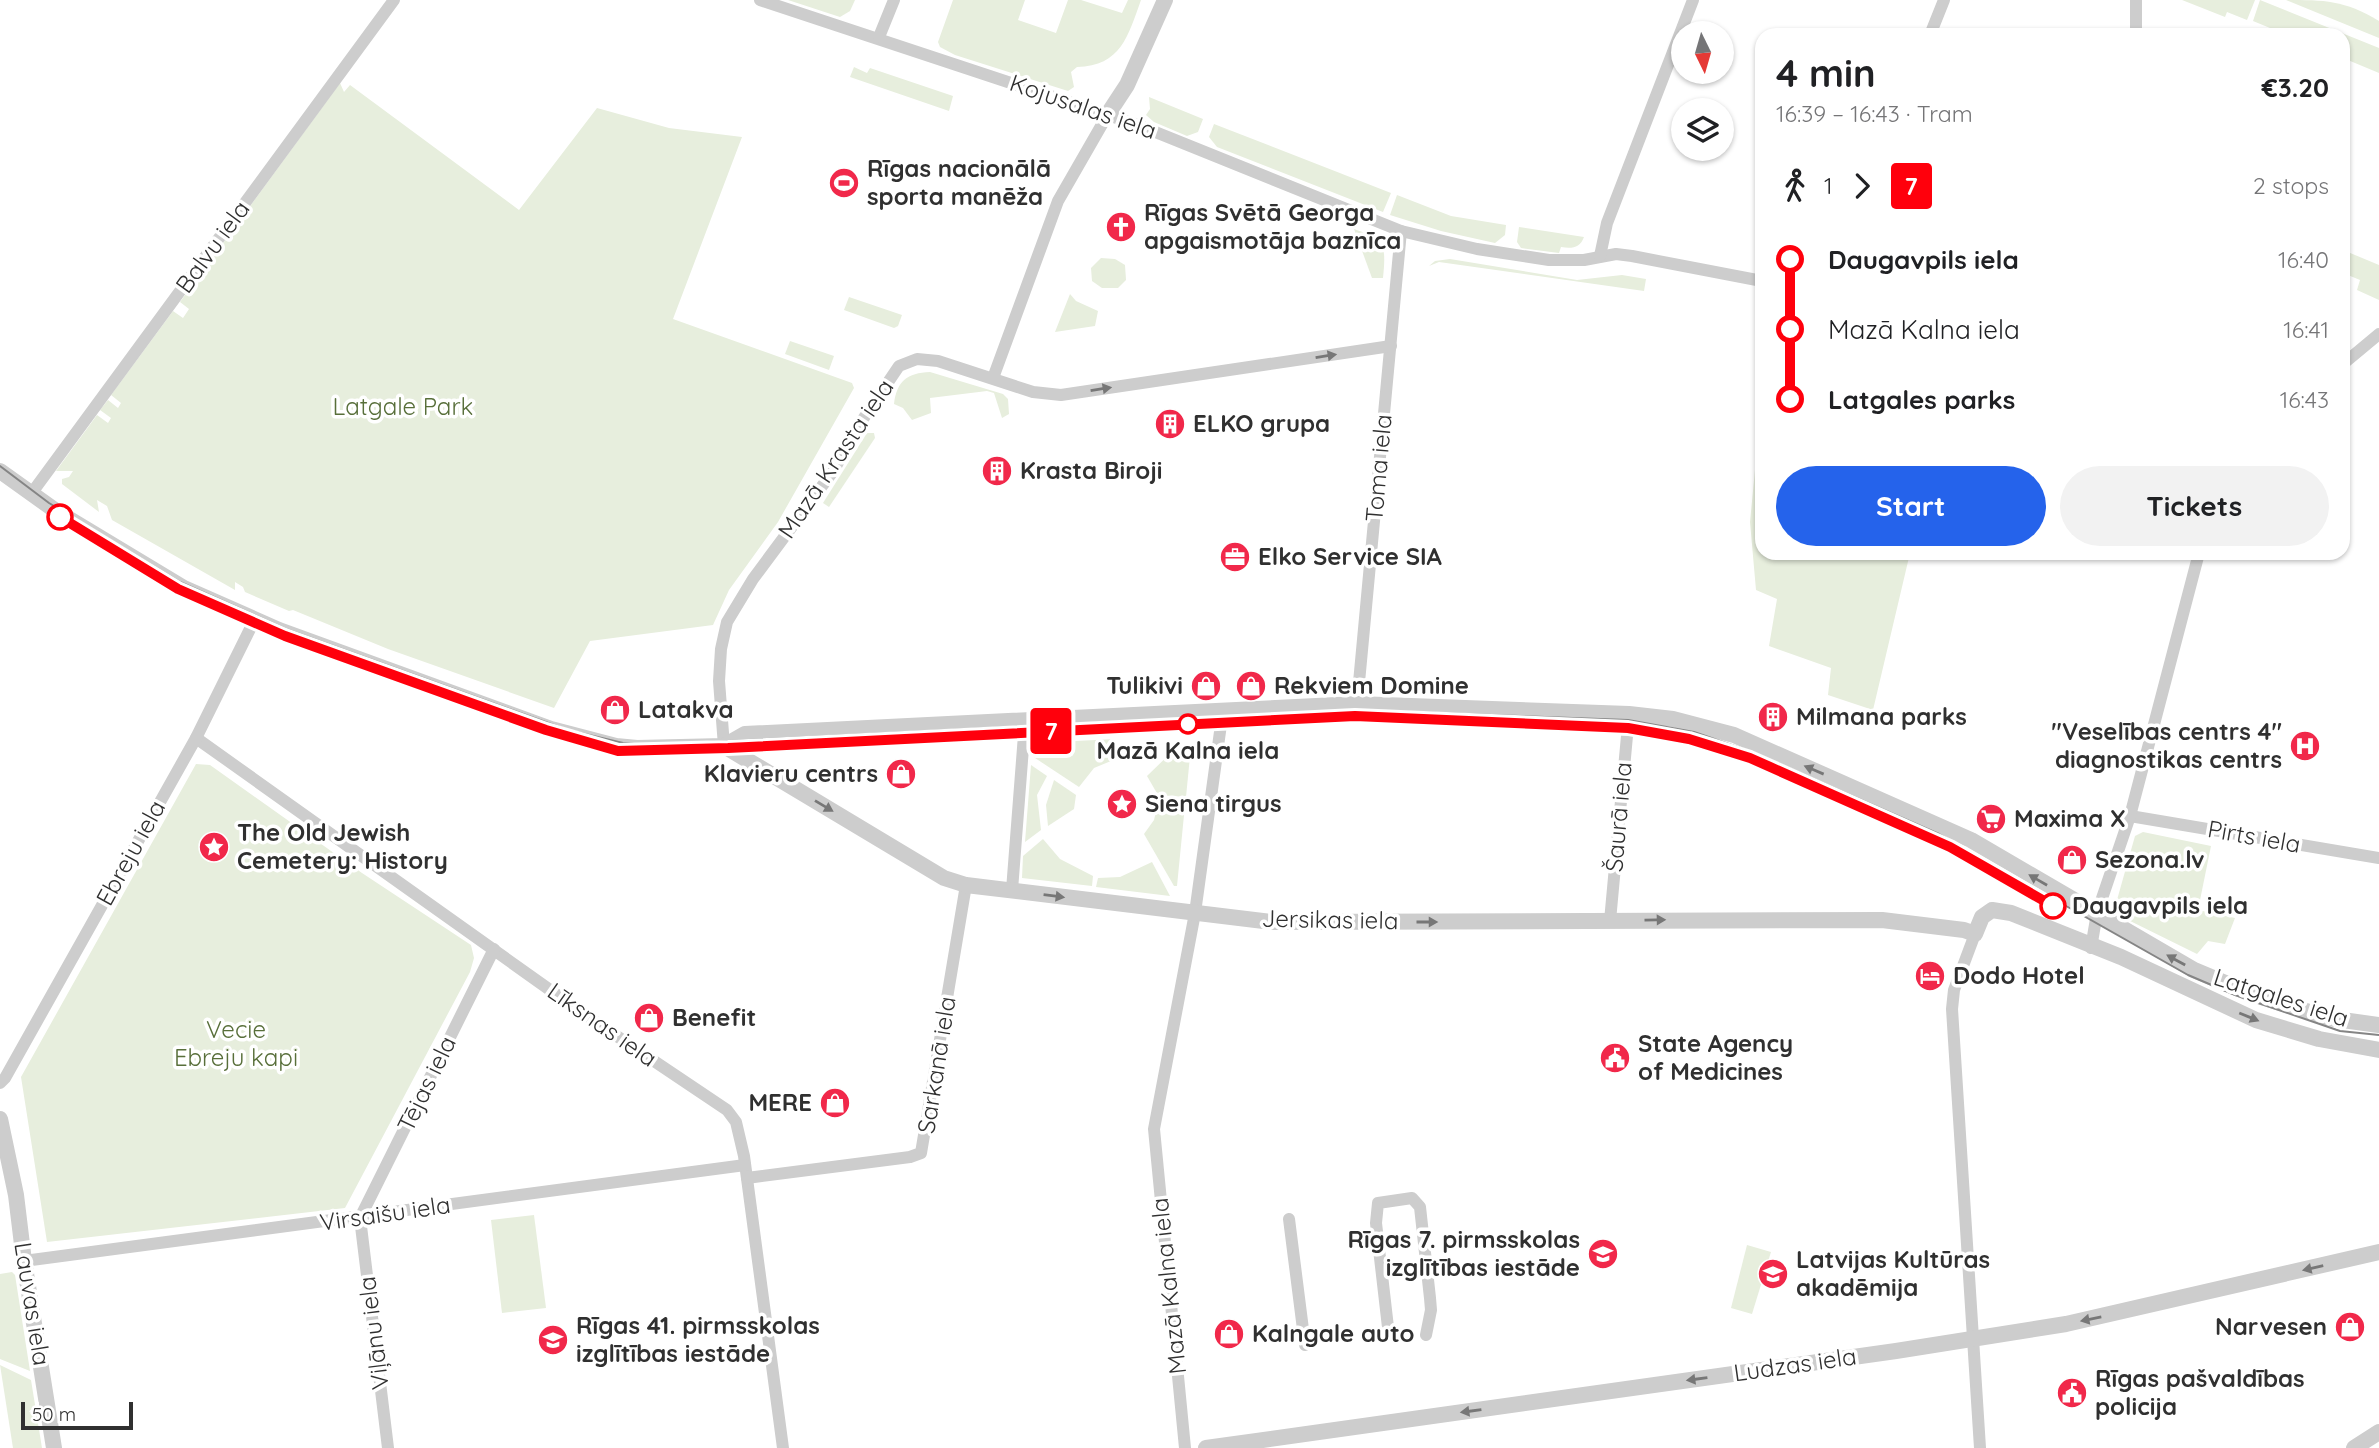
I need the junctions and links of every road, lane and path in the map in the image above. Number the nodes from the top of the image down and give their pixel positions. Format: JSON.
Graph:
{"nodes":[{"id":1,"x":394,"y":0,"type":"edge"},
{"id":2,"x":760,"y":0,"type":"edge"},
{"id":3,"x":894,"y":0,"type":"edge"},
{"id":4,"x":1165,"y":0,"type":"edge"},
{"id":5,"x":1693,"y":0,"type":"edge"},
{"id":6,"x":1944,"y":0,"type":"edge"},
{"id":7,"x":2136,"y":0,"type":"edge"},
{"id":8,"x":1933,"y":28,"type":"edge"},
{"id":9,"x":2136,"y":28,"type":"edge"},
{"id":10,"x":879,"y":37,"type":"junction"},
{"id":11,"x":1108,"y":114,"type":"junction"},
{"id":12,"x":1401,"y":231,"type":"junction"},
{"id":13,"x":1600,"y":256,"type":"junction"},
{"id":14,"x":1755,"y":279,"type":"edge"},
{"id":15,"x":2379,"y":334,"type":"edge"},
{"id":16,"x":1391,"y":346,"type":"junction"},
{"id":17,"x":2350,"y":358,"type":"edge"},
{"id":18,"x":993,"y":378,"type":"junction"},
{"id":19,"x":0,"y":471,"type":"edge"},
{"id":20,"x":31,"y":494,"type":"junction"},
{"id":21,"x":2197,"y":560,"type":"edge"},
{"id":22,"x":255,"y":619,"type":"junction"},
{"id":23,"x":1357,"y":704,"type":"junction"},
{"id":24,"x":1223,"y":710,"type":"junction"},
{"id":25,"x":1629,"y":714,"type":"junction"},
{"id":26,"x":1025,"y":722,"type":"junction"},
{"id":27,"x":196,"y":738,"type":"junction"},
{"id":28,"x":724,"y":746,"type":"junction"},
{"id":29,"x":2130,"y":816,"type":"junction"},
{"id":30,"x":2379,"y":858,"type":"edge"},
{"id":31,"x":966,"y":885,"type":"junction"},
{"id":32,"x":1012,"y":890,"type":"junction"},
{"id":33,"x":1195,"y":913,"type":"junction"},
{"id":34,"x":2097,"y":913,"type":"junction"},
{"id":35,"x":1610,"y":921,"type":"junction"},
{"id":36,"x":1975,"y":934,"type":"junction"},
{"id":37,"x":2091,"y":947,"type":"junction"},
{"id":38,"x":494,"y":949,"type":"junction"},
{"id":39,"x":2379,"y":1026,"type":"edge"},
{"id":40,"x":2379,"y":1050,"type":"edge"},
{"id":41,"x":0,"y":1083,"type":"edge"},
{"id":42,"x":0,"y":1119,"type":"edge"},
{"id":43,"x":746,"y":1171,"type":"junction"},
{"id":44,"x":360,"y":1218,"type":"junction"},
{"id":45,"x":1290,"y":1219,"type":"dead end"},
{"id":46,"x":2379,"y":1252,"type":"edge"},
{"id":47,"x":24,"y":1261,"type":"junction"},
{"id":48,"x":1426,"y":1335,"type":"dead end"},
{"id":49,"x":1389,"y":1336,"type":"dead end"},
{"id":50,"x":1974,"y":1339,"type":"junction"},
{"id":51,"x":1305,"y":1346,"type":"dead end"},
{"id":52,"x":2379,"y":1432,"type":"edge"},
{"id":53,"x":54,"y":1448,"type":"edge"},
{"id":54,"x":388,"y":1448,"type":"edge"},
{"id":55,"x":783,"y":1448,"type":"edge"},
{"id":56,"x":1185,"y":1448,"type":"edge"},
{"id":57,"x":1206,"y":1448,"type":"edge"},
{"id":58,"x":1980,"y":1448,"type":"edge"},
{"id":59,"x":2354,"y":1448,"type":"edge"}],
"edges":[{"from":1,"to":20,"type":"street","name":"Balvu iela"},
{"from":2,"to":10,"type":"street","name":"Kojusalas iela"},
{"from":3,"to":10,"type":"street"},
{"from":4,"to":11,"type":"street"},
{"from":5,"to":13,"type":"street"},
{"from":6,"to":8,"type":"street"},
{"from":7,"to":9,"type":"street"},
{"from":10,"to":11,"type":"street","name":"Kojusalas iela"},
{"from":11,"to":12,"type":"street","name":"Kojusalas iela"},
{"from":11,"to":18,"type":"street"},
{"from":12,"to":13,"type":"street"},
{"from":12,"to":16,"type":"street","name":"Toma iela"},
{"from":13,"to":14,"type":"street"},
{"from":15,"to":17,"type":"street"},
{"from":18,"to":16,"type":"street","name":"Mazā Krasta iela","one_way":true},
{"from":16,"to":23,"type":"street","name":"Toma iela"},
{"from":18,"to":28,"type":"street","name":"Mazā Krasta iela"},
{"from":19,"to":20,"type":"street","name":"Latgales iela"},
{"from":20,"to":22,"type":"street","name":"Latgales iela"},
{"from":21,"to":29,"type":"street"},
{"from":22,"to":27,"type":"street","name":"Ebreju iela"},
{"from":22,"to":28,"type":"street","name":"Latgales iela"},
{"from":23,"to":24,"type":"street","name":"Latgales iela"},
{"from":23,"to":25,"type":"street","name":"Latgales iela"},
{"from":24,"to":26,"type":"street","name":"Latgales iela"},
{"from":24,"to":33,"type":"street","name":"Mazā Kalna iela"},
{"from":34,"to":25,"type":"street","name":"Latgales iela","one_way":true},
{"from":25,"to":35,"type":"street","name":"Šaurā iela"},
{"from":26,"to":28,"type":"street","name":"Latgales iela"},
{"from":26,"to":32,"type":"street"},
{"from":27,"to":38,"type":"street","name":"Līksnas iela"},
{"from":27,"to":41,"type":"street","name":"Ebreju iela"},
{"from":28,"to":31,"type":"street","name":"Jersikas iela","one_way":true},
{"from":29,"to":30,"type":"street","name":"Pirts iela"},
{"from":29,"to":34,"type":"street"},
{"from":31,"to":32,"type":"street","name":"Jersikas iela"},
{"from":31,"to":43,"type":"street","name":"Sarkanā iela"},
{"from":32,"to":33,"type":"street","name":"Jersikas iela","one_way":true},
{"from":33,"to":35,"type":"street","name":"Jersikas iela","one_way":true},
{"from":33,"to":56,"type":"street","name":"Mazā Kalna iela"},
{"from":34,"to":37,"type":"street"},
{"from":39,"to":34,"type":"street","name":"Latgales iela","one_way":true},
{"from":35,"to":36,"type":"street","name":"Jersikas iela","one_way":true},
{"from":36,"to":37,"type":"street","name":"Latgales iela"},
{"from":36,"to":50,"type":"street"},
{"from":37,"to":40,"type":"street","name":"Latgales iela","one_way":true},
{"from":38,"to":43,"type":"street","name":"Līksnas iela"},
{"from":38,"to":44,"type":"street","name":"Tējas iela"},
{"from":42,"to":47,"type":"street","name":"Lauvas iela"},
{"from":43,"to":44,"type":"street","name":"Virsaišu iela"},
{"from":43,"to":55,"type":"street","name":"Līksnas iela"},
{"from":44,"to":47,"type":"street","name":"Virsaišu iela"},
{"from":44,"to":54,"type":"street","name":"Viļānu iela"},
{"from":45,"to":51,"type":"street"},
{"from":46,"to":50,"type":"street","name":"Ludzas iela","one_way":true},
{"from":47,"to":53,"type":"street","name":"Lauvas iela"},
{"from":48,"to":49,"type":"street"},
{"from":50,"to":57,"type":"street","name":"Ludzas iela","one_way":true},
{"from":50,"to":58,"type":"street"},
{"from":52,"to":59,"type":"street"}]}
